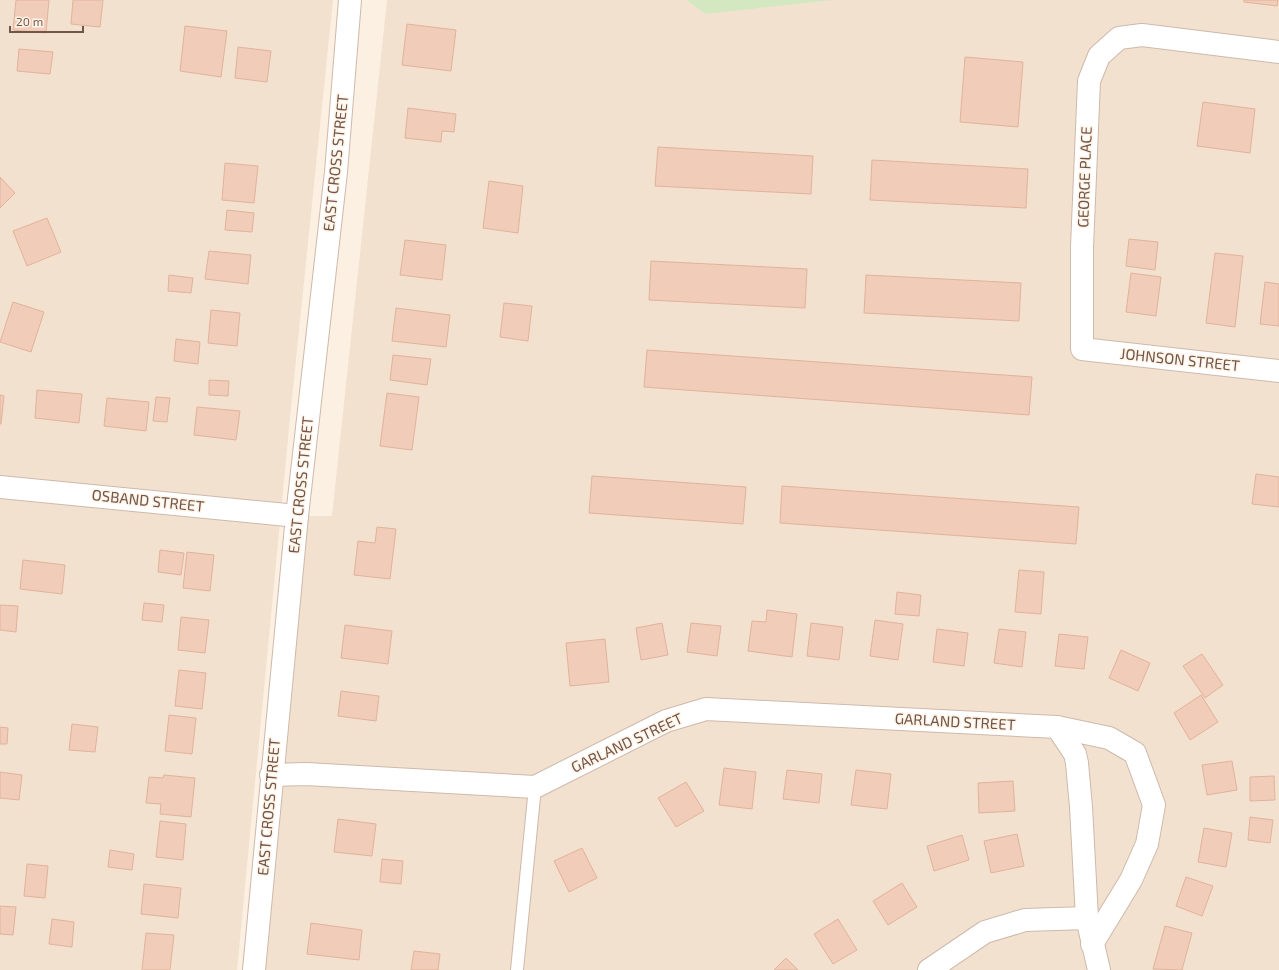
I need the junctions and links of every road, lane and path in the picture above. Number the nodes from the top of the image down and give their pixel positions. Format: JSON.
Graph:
{"nodes":[{"id":1,"x":350,"y":0,"type":"edge"},
{"id":2,"x":1279,"y":52,"type":"edge"},
{"id":3,"x":1082,"y":349,"type":"joint"},
{"id":4,"x":1279,"y":371,"type":"edge"},
{"id":5,"x":0,"y":487,"type":"edge"},
{"id":6,"x":297,"y":516,"type":"junction"},
{"id":7,"x":1057,"y":727,"type":"junction"},
{"id":8,"x":271,"y":775,"type":"junction"},
{"id":9,"x":535,"y":787,"type":"junction"},
{"id":10,"x":1087,"y":918,"type":"junction"},
{"id":11,"x":1092,"y":944,"type":"junction"},
{"id":12,"x":254,"y":970,"type":"edge"},
{"id":13,"x":517,"y":970,"type":"edge"},
{"id":14,"x":929,"y":970,"type":"edge"},
{"id":15,"x":1098,"y":970,"type":"edge"}],
"edges":[{"from":1,"to":6,"type":"street","name":"EAST CROSS STREET"},
{"from":2,"to":3,"type":"street","name":"GEORGE PLACE"},
{"from":3,"to":4,"type":"street","name":"JOHNSON STREET"},
{"from":5,"to":6,"type":"street","name":"OSBAND STREET"},
{"from":6,"to":8,"type":"street","name":"EAST CROSS STREET"},
{"from":7,"to":9,"type":"street","name":"GARLAND STREET"},
{"from":7,"to":10,"type":"street"},
{"from":7,"to":11,"type":"street","name":"GARLAND STREET"},
{"from":8,"to":9,"type":"street","name":"GARLAND STREET"},
{"from":8,"to":12,"type":"street","name":"EAST CROSS STREET"},
{"from":9,"to":13,"type":"lane"},
{"from":10,"to":11,"type":"street"},
{"from":10,"to":14,"type":"street"},
{"from":11,"to":15,"type":"street"}]}
